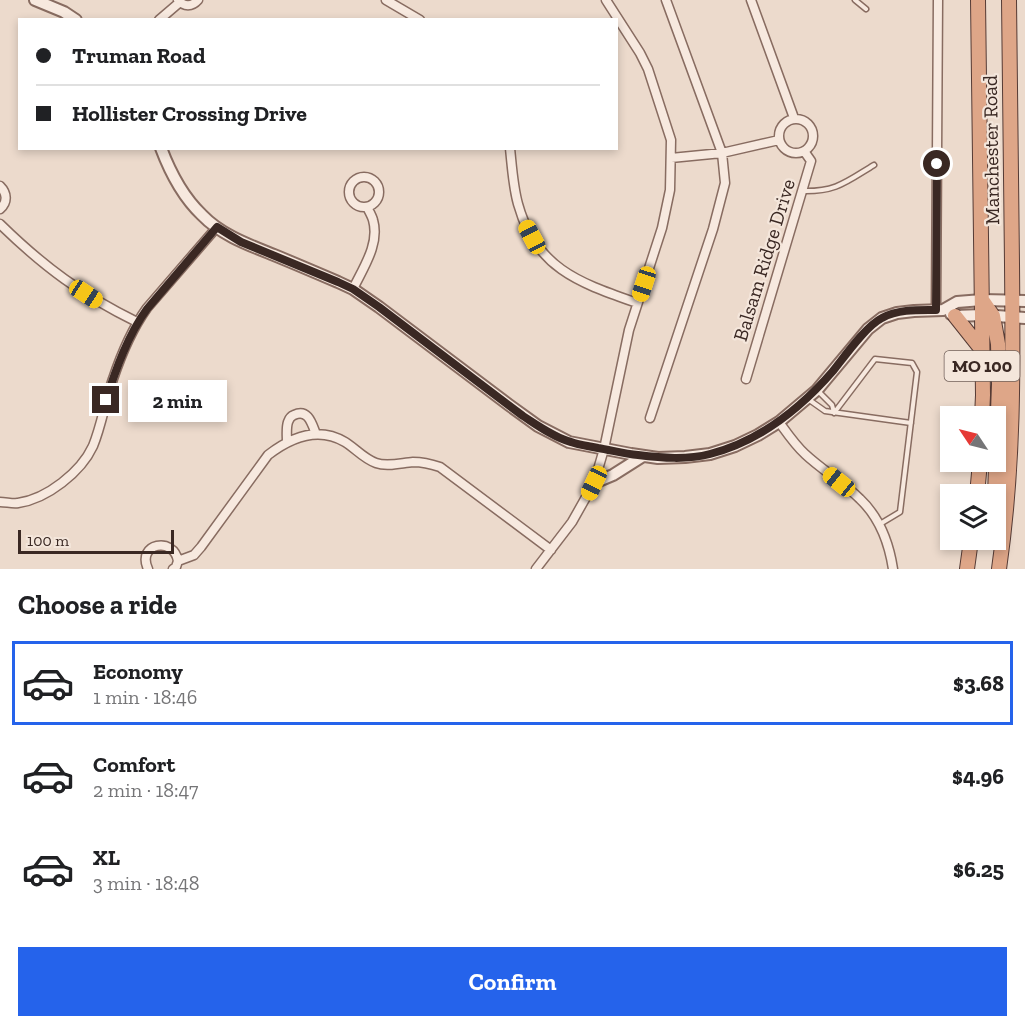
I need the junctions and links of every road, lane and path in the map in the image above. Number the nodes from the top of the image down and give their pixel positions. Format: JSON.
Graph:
{"nodes":[{"id":1,"x":35,"y":0,"type":"edge"},
{"id":2,"x":198,"y":0,"type":"edge"},
{"id":3,"x":386,"y":0,"type":"edge"},
{"id":4,"x":606,"y":0,"type":"edge"},
{"id":5,"x":666,"y":0,"type":"edge"},
{"id":6,"x":751,"y":0,"type":"edge"},
{"id":7,"x":855,"y":0,"type":"edge"},
{"id":8,"x":938,"y":0,"type":"edge"},
{"id":9,"x":978,"y":0,"type":"edge"},
{"id":10,"x":1009,"y":0,"type":"edge"},
{"id":11,"x":179,"y":1,"type":"edge"},
{"id":12,"x":866,"y":9,"type":"dead end"},
{"id":13,"x":73,"y":18,"type":"edge"},
{"id":14,"x":161,"y":18,"type":"edge"},
{"id":15,"x":417,"y":18,"type":"edge"},
{"id":16,"x":618,"y":18,"type":"edge"},
{"id":17,"x":618,"y":19,"type":"edge"},
{"id":18,"x":794,"y":118,"type":"junction"},
{"id":19,"x":779,"y":140,"type":"junction"},
{"id":20,"x":162,"y":150,"type":"edge"},
{"id":21,"x":510,"y":150,"type":"edge"},
{"id":22,"x":804,"y":151,"type":"junction"},
{"id":23,"x":722,"y":153,"type":"junction"},
{"id":24,"x":671,"y":158,"type":"junction"},
{"id":25,"x":874,"y":165,"type":"dead end"},
{"id":26,"x":0,"y":186,"type":"edge"},
{"id":27,"x":801,"y":191,"type":"junction"},
{"id":28,"x":367,"y":207,"type":"dead end"},
{"id":29,"x":0,"y":209,"type":"edge"},
{"id":30,"x":0,"y":224,"type":"edge"},
{"id":31,"x":217,"y":227,"type":"junction"},
{"id":32,"x":1012,"y":262,"type":"junction"},
{"id":33,"x":1025,"y":283,"type":"edge"},
{"id":34,"x":353,"y":289,"type":"junction"},
{"id":35,"x":982,"y":300,"type":"junction"},
{"id":36,"x":1019,"y":301,"type":"edge"},
{"id":37,"x":637,"y":303,"type":"junction"},
{"id":38,"x":945,"y":312,"type":"junction"},
{"id":39,"x":987,"y":316,"type":"junction"},
{"id":40,"x":1019,"y":317,"type":"edge"},
{"id":41,"x":137,"y":322,"type":"junction"},
{"id":42,"x":1025,"y":346,"type":"edge"},
{"id":43,"x":982,"y":351,"type":"junction"},
{"id":44,"x":1013,"y":368,"type":"junction"},
{"id":45,"x":746,"y":379,"type":"dead end"},
{"id":46,"x":817,"y":390,"type":"junction"},
{"id":47,"x":807,"y":398,"type":"junction"},
{"id":48,"x":982,"y":406,"type":"edge"},
{"id":49,"x":834,"y":413,"type":"junction"},
{"id":50,"x":650,"y":418,"type":"dead end"},
{"id":51,"x":779,"y":422,"type":"junction"},
{"id":52,"x":911,"y":423,"type":"junction"},
{"id":53,"x":316,"y":434,"type":"junction"},
{"id":54,"x":287,"y":442,"type":"junction"},
{"id":55,"x":604,"y":449,"type":"junction"},
{"id":56,"x":643,"y":456,"type":"junction"},
{"id":57,"x":594,"y":483,"type":"junction"},
{"id":58,"x":995,"y":484,"type":"edge"},
{"id":59,"x":0,"y":502,"type":"edge"},
{"id":60,"x":879,"y":524,"type":"junction"},
{"id":61,"x":551,"y":550,"type":"junction"},
{"id":62,"x":970,"y":550,"type":"edge"},
{"id":63,"x":996,"y":550,"type":"edge"},
{"id":64,"x":176,"y":565,"type":"edge"},
{"id":65,"x":148,"y":569,"type":"edge"},
{"id":66,"x":536,"y":569,"type":"edge"},
{"id":67,"x":893,"y":569,"type":"edge"},
{"id":68,"x":967,"y":569,"type":"edge"},
{"id":69,"x":997,"y":569,"type":"edge"}],
"edges":[{"from":1,"to":13,"type":"street"},
{"from":2,"to":11,"type":"street"},
{"from":3,"to":15,"type":"street"},
{"from":4,"to":16,"type":"street"},
{"from":5,"to":23,"type":"street"},
{"from":6,"to":18,"type":"street"},
{"from":7,"to":12,"type":"lane"},
{"from":8,"to":38,"type":"street"},
{"from":9,"to":35,"type":"highway","name":"Manchester Road","number":"MO 100"},
{"from":10,"to":32,"type":"highway","name":"Manchester Road","number":"MO 100"},
{"from":11,"to":14,"type":"street"},
{"from":17,"to":24,"type":"street"},
{"from":18,"to":19,"type":"street"},
{"from":18,"to":22,"type":"street"},
{"from":19,"to":22,"type":"street"},
{"from":19,"to":23,"type":"street"},
{"from":20,"to":31,"type":"street"},
{"from":21,"to":37,"type":"street"},
{"from":22,"to":27,"type":"street","name":"Balsam Ridge Drive"},
{"from":23,"to":24,"type":"street"},
{"from":23,"to":50,"type":"street"},
{"from":24,"to":37,"type":"street"},
{"from":25,"to":27,"type":"lane"},
{"from":26,"to":29,"type":"street"},
{"from":27,"to":45,"type":"street","name":"Balsam Ridge Drive"},
{"from":28,"to":34,"type":"street"},
{"from":30,"to":41,"type":"street"},
{"from":31,"to":34,"type":"street"},
{"from":31,"to":41,"type":"street"},
{"from":32,"to":33,"type":"highway"},
{"from":32,"to":36,"type":"highway","name":"Manchester Road","number":"MO 100"},
{"from":34,"to":55,"type":"street"},
{"from":35,"to":36,"type":"street"},
{"from":35,"to":38,"type":"street"},
{"from":35,"to":39,"type":"highway","name":"Manchester Road","number":"MO 100"},
{"from":36,"to":40,"type":"highway","name":"Manchester Road","number":"MO 100"},
{"from":37,"to":55,"type":"street"},
{"from":38,"to":39,"type":"street"},
{"from":38,"to":43,"type":"highway"},
{"from":38,"to":46,"type":"street"},
{"from":39,"to":40,"type":"street"},
{"from":39,"to":43,"type":"highway","number":"MO 100"},
{"from":39,"to":58,"type":"highway"},
{"from":40,"to":44,"type":"highway","number":"MO 100"},
{"from":41,"to":59,"type":"street"},
{"from":42,"to":44,"type":"highway"},
{"from":43,"to":48,"type":"highway","number":"MO 100"},
{"from":44,"to":69,"type":"highway","number":"MO 100"},
{"from":46,"to":47,"type":"street"},
{"from":46,"to":49,"type":"lane"},
{"from":47,"to":49,"type":"lane"},
{"from":47,"to":51,"type":"street"},
{"from":49,"to":52,"type":"lane"},
{"from":49,"to":52,"type":"lane"},
{"from":51,"to":56,"type":"street"},
{"from":51,"to":60,"type":"street"},
{"from":52,"to":60,"type":"lane"},
{"from":53,"to":54,"type":"street"},
{"from":53,"to":54,"type":"street"},
{"from":53,"to":61,"type":"street"},
{"from":54,"to":64,"type":"street"},
{"from":55,"to":56,"type":"street"},
{"from":55,"to":57,"type":"street"},
{"from":56,"to":57,"type":"street"},
{"from":57,"to":61,"type":"street"},
{"from":60,"to":67,"type":"street"},
{"from":61,"to":66,"type":"street"},
{"from":62,"to":68,"type":"highway"},
{"from":63,"to":69,"type":"highway"},
{"from":64,"to":65,"type":"street"}]}
